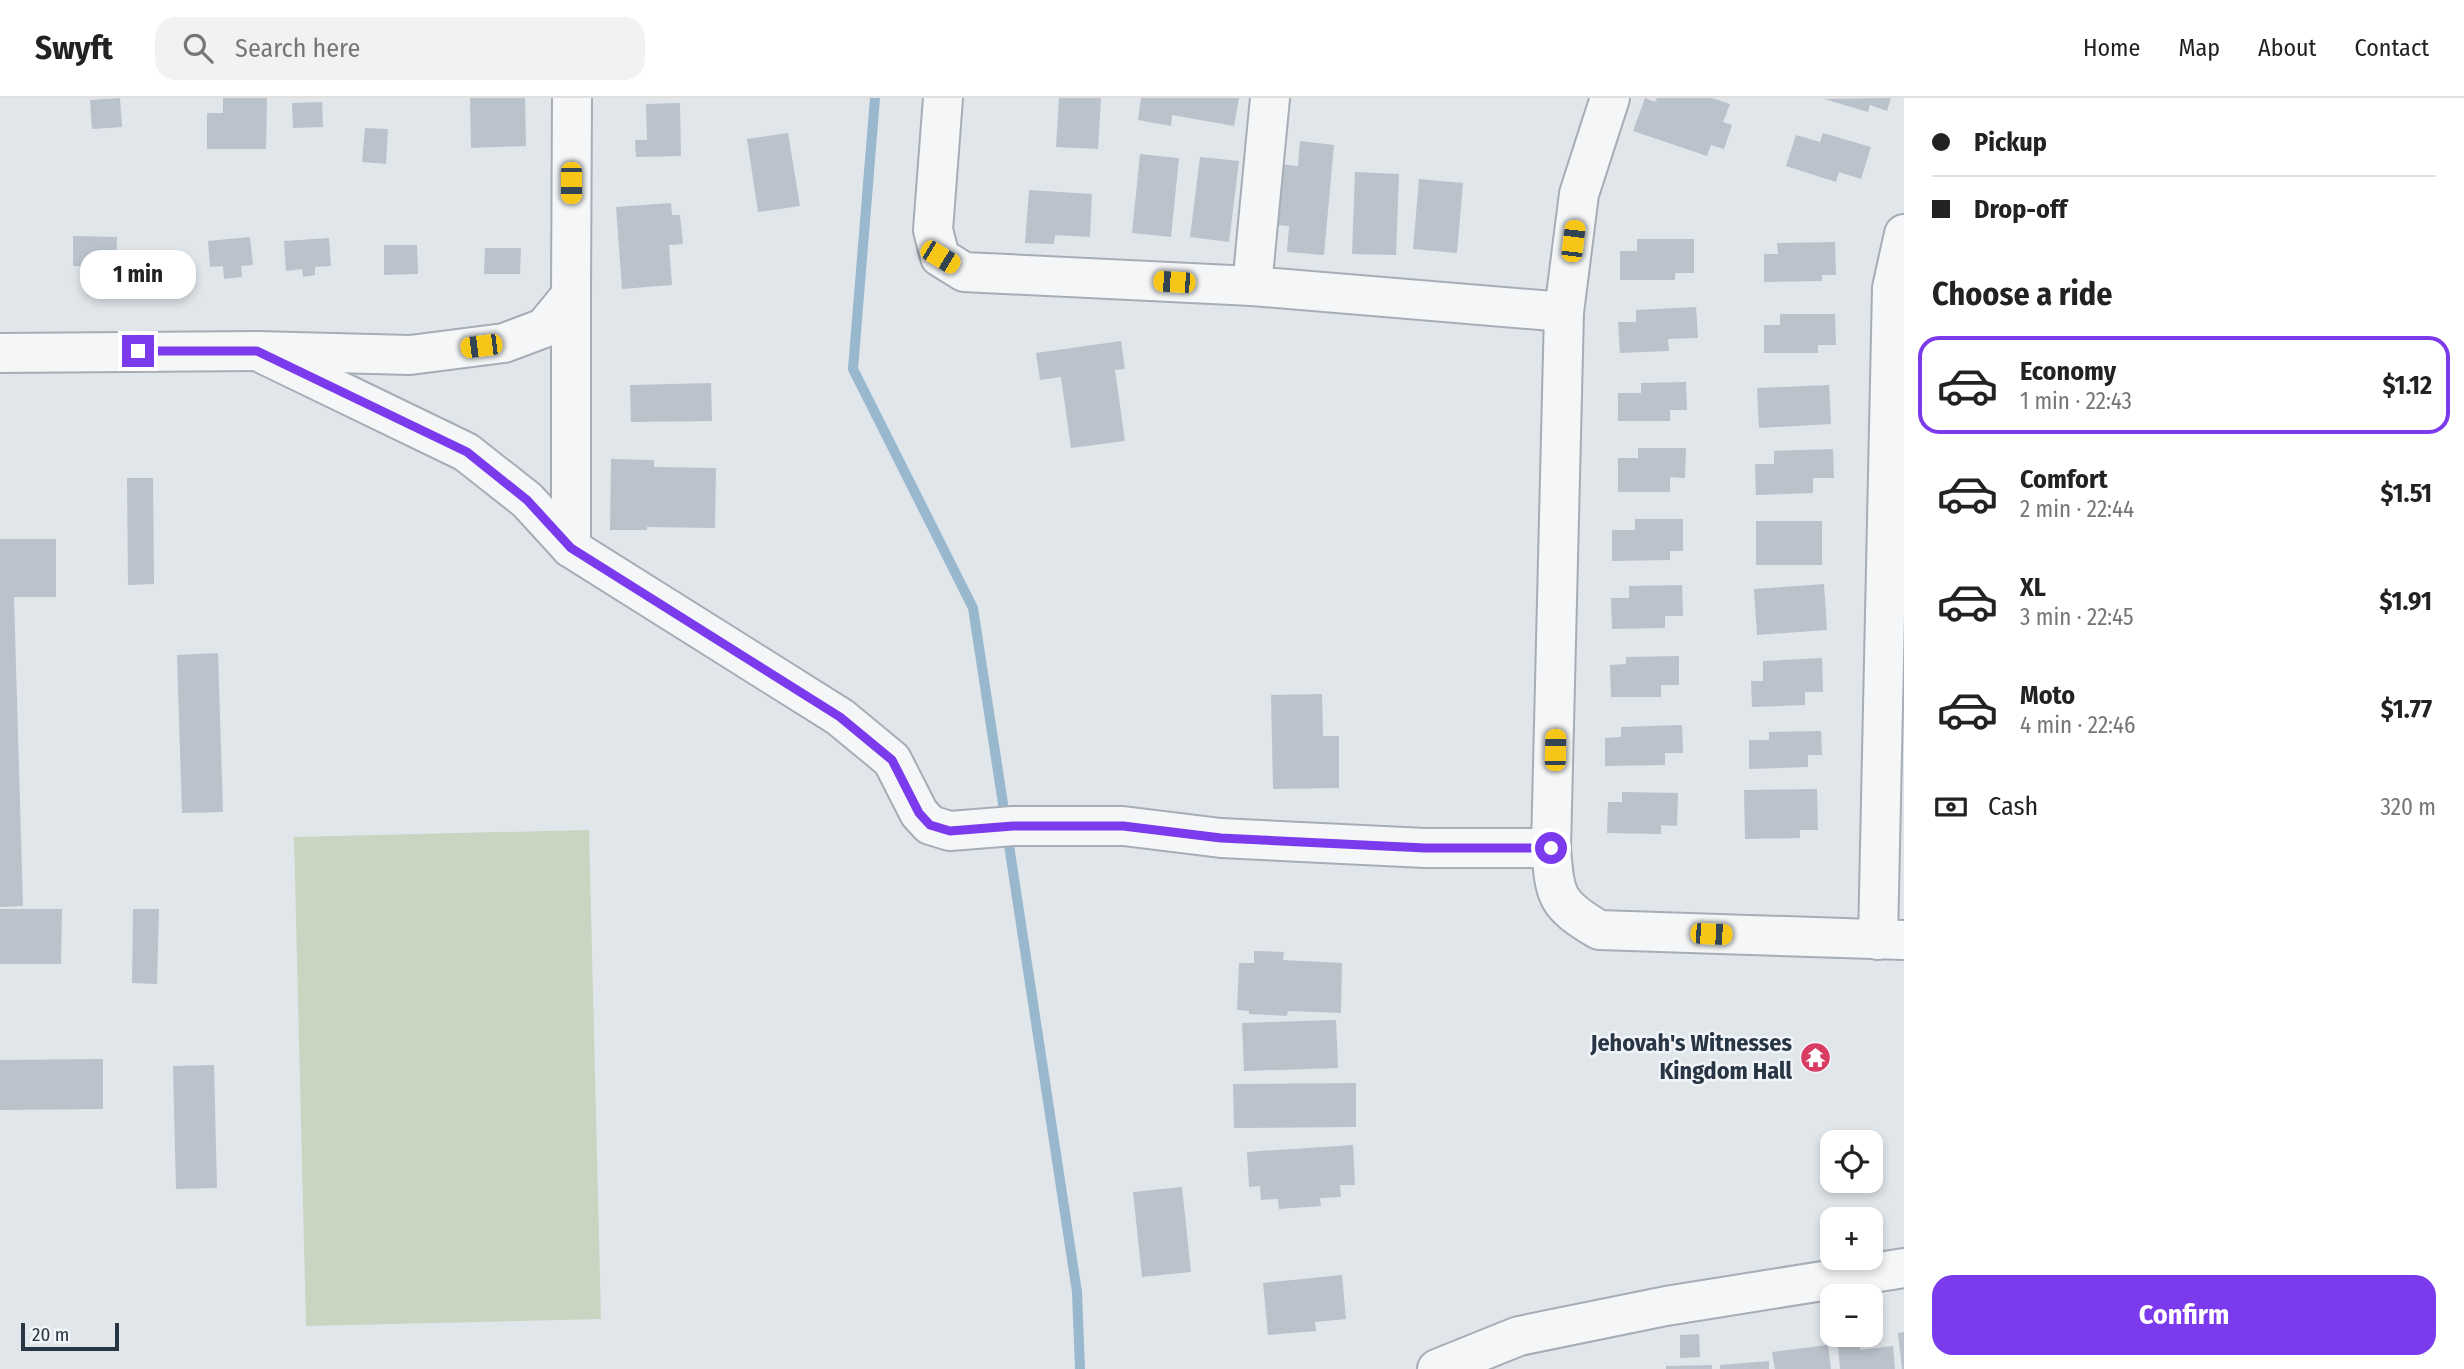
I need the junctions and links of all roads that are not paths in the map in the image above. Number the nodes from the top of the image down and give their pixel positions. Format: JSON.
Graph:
{"nodes":[{"id":1,"x":572,"y":98,"type":"edge"},
{"id":2,"x":943,"y":98,"type":"edge"},
{"id":3,"x":1270,"y":98,"type":"edge"},
{"id":4,"x":1610,"y":98,"type":"edge"},
{"id":5,"x":1904,"y":234,"type":"edge"},
{"id":6,"x":1252,"y":286,"type":"junction"},
{"id":7,"x":571,"y":295,"type":"junction"},
{"id":8,"x":1564,"y":312,"type":"junction"},
{"id":9,"x":257,"y":351,"type":"junction"},
{"id":10,"x":0,"y":352,"type":"edge"},
{"id":11,"x":571,"y":548,"type":"junction"},
{"id":12,"x":1551,"y":848,"type":"junction"},
{"id":13,"x":1891,"y":940,"type":"edge"},
{"id":14,"x":1904,"y":1268,"type":"edge"},
{"id":15,"x":1437,"y":1369,"type":"edge"}],
"edges":[{"from":1,"to":7,"type":"street"},
{"from":2,"to":6,"type":"street"},
{"from":3,"to":6,"type":"street"},
{"from":4,"to":8,"type":"street"},
{"from":5,"to":13,"type":"street"},
{"from":6,"to":8,"type":"street"},
{"from":7,"to":9,"type":"street"},
{"from":7,"to":11,"type":"street"},
{"from":8,"to":12,"type":"street"},
{"from":9,"to":10,"type":"street"},
{"from":9,"to":11,"type":"street"},
{"from":11,"to":12,"type":"street"},
{"from":12,"to":13,"type":"street"},
{"from":14,"to":15,"type":"street"}]}
